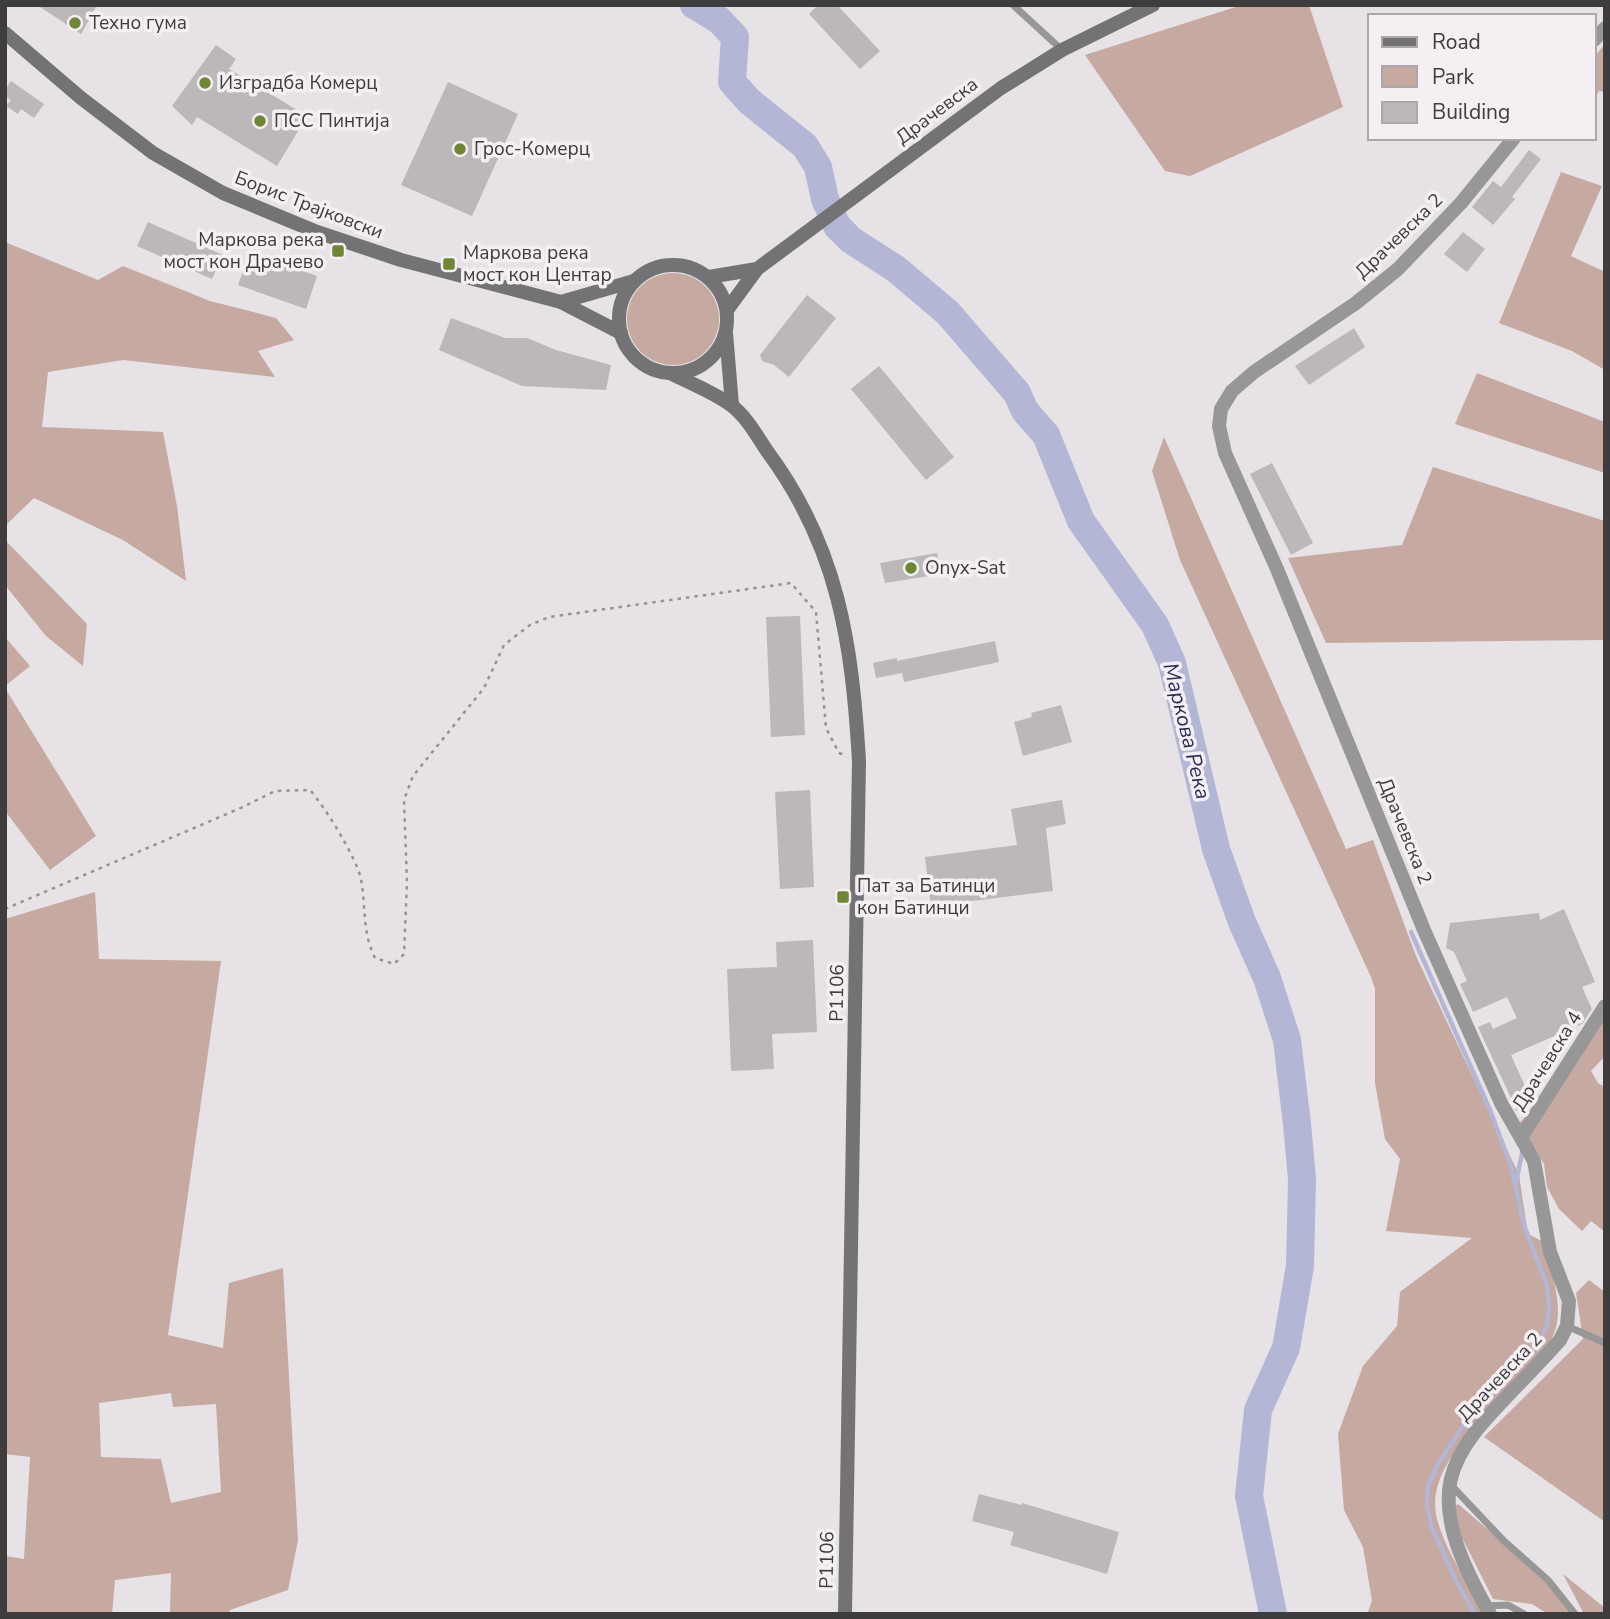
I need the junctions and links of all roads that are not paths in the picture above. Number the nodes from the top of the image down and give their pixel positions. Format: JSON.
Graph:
{"nodes":[{"id":1,"x":1013,"y":5,"type":"edge"},
{"id":2,"x":1153,"y":5,"type":"edge"},
{"id":3,"x":5,"y":33,"type":"edge"},
{"id":4,"x":1062,"y":50,"type":"junction"},
{"id":5,"x":1512,"y":140,"type":"edge"},
{"id":6,"x":757,"y":270,"type":"junction"},
{"id":7,"x":709,"y":277,"type":"junction"},
{"id":8,"x":634,"y":281,"type":"junction"},
{"id":9,"x":561,"y":302,"type":"junction"},
{"id":10,"x":727,"y":310,"type":"junction"},
{"id":11,"x":621,"y":333,"type":"junction"},
{"id":12,"x":726,"y":333,"type":"junction"},
{"id":13,"x":670,"y":373,"type":"junction"},
{"id":14,"x":732,"y":405,"type":"junction"},
{"id":15,"x":1605,"y":1006,"type":"edge"},
{"id":16,"x":1522,"y":1136,"type":"junction"},
{"id":17,"x":1567,"y":1326,"type":"junction"},
{"id":18,"x":1605,"y":1343,"type":"edge"},
{"id":19,"x":1449,"y":1483,"type":"junction"},
{"id":20,"x":1487,"y":1610,"type":"edge"},
{"id":21,"x":845,"y":1614,"type":"edge"},
{"id":22,"x":1524,"y":1614,"type":"edge"},
{"id":23,"x":1576,"y":1614,"type":"edge"}],
"edges":[{"from":1,"to":4,"type":"lane"},
{"from":2,"to":4,"type":"main road","name":"Драчевска"},
{"from":3,"to":9,"type":"main road","name":"Борис Трајковски"},
{"from":4,"to":6,"type":"main road","name":"Драчевска"},
{"from":5,"to":16,"type":"street","name":"Драчевска 2"},
{"from":6,"to":7,"type":"main road","name":"Драчевска"},
{"from":6,"to":10,"type":"main road","name":"Драчевска"},
{"from":7,"to":8,"type":"main road"},
{"from":7,"to":10,"type":"main road"},
{"from":8,"to":9,"type":"main road"},
{"from":8,"to":11,"type":"main road"},
{"from":9,"to":11,"type":"main road","name":"Борис Трајковски"},
{"from":10,"to":12,"type":"main road"},
{"from":11,"to":13,"type":"main road","name":"Борис Трајковски"},
{"from":12,"to":13,"type":"main road"},
{"from":12,"to":14,"type":"main road"},
{"from":13,"to":14,"type":"main road","name":"Борис Трајковски"},
{"from":14,"to":21,"type":"main road","name":"P1106"},
{"from":15,"to":16,"type":"street","name":"Драчевска 4"},
{"from":16,"to":17,"type":"street","name":"Драчевска 2"},
{"from":17,"to":18,"type":"lane"},
{"from":17,"to":19,"type":"street","name":"Драчевска 2"},
{"from":19,"to":20,"type":"street","name":"Драчевска 2"},
{"from":19,"to":23,"type":"lane"},
{"from":20,"to":22,"type":"lane"}]}
